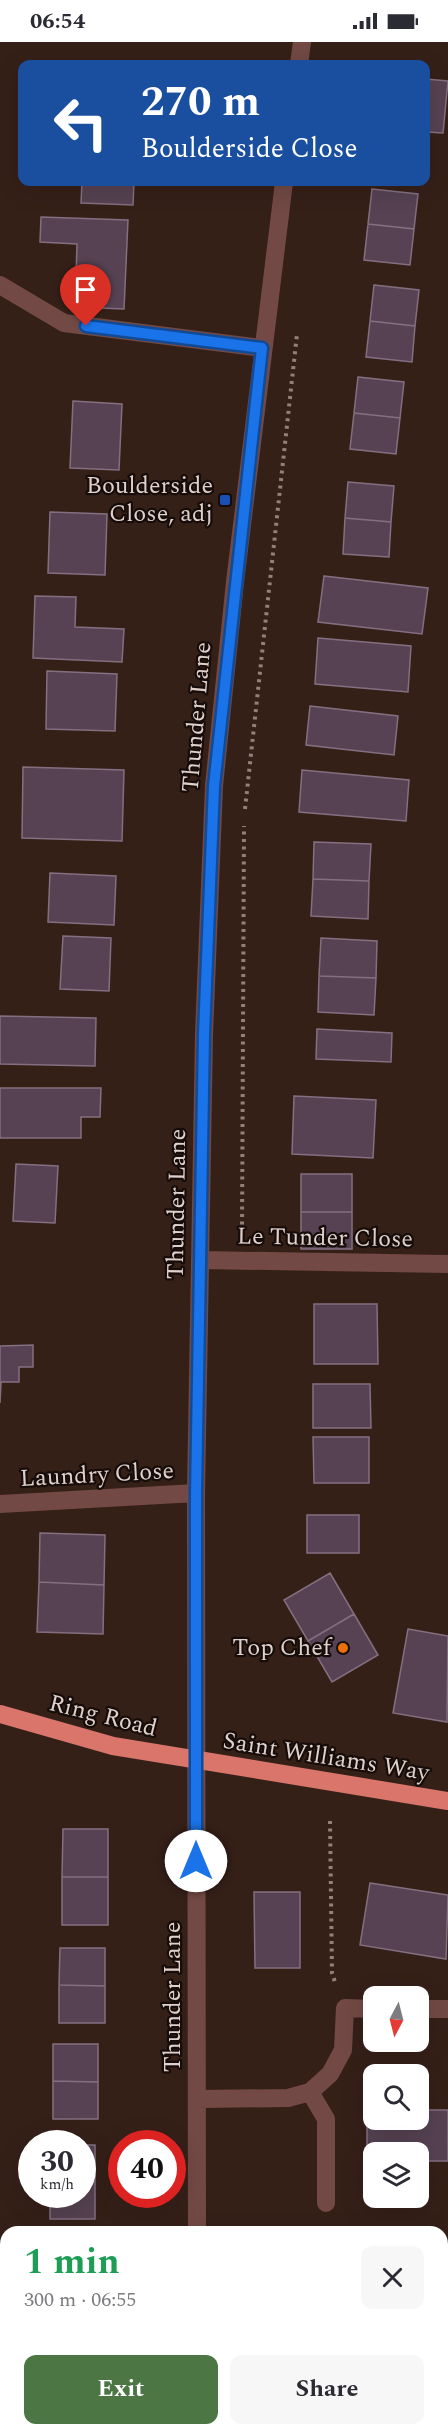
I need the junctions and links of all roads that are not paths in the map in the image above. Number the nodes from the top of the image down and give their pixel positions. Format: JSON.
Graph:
{"nodes":[{"id":1,"x":302,"y":42,"type":"edge"},
{"id":2,"x":300,"y":60,"type":"edge"},
{"id":3,"x":283,"y":186,"type":"edge"},
{"id":4,"x":0,"y":285,"type":"edge"},
{"id":5,"x":262,"y":348,"type":"junction"},
{"id":6,"x":201,"y":1260,"type":"junction"},
{"id":7,"x":448,"y":1264,"type":"edge"},
{"id":8,"x":196,"y":1494,"type":"junction"},
{"id":9,"x":0,"y":1504,"type":"edge"},
{"id":10,"x":0,"y":1714,"type":"edge"},
{"id":11,"x":196,"y":1761,"type":"junction"},
{"id":12,"x":448,"y":1801,"type":"edge"},
{"id":13,"x":363,"y":2008,"type":"edge"},
{"id":14,"x":429,"y":2009,"type":"edge"},
{"id":15,"x":448,"y":2009,"type":"edge"},
{"id":16,"x":310,"y":2092,"type":"junction"},
{"id":17,"x":198,"y":2098,"type":"junction"},
{"id":18,"x":326,"y":2203,"type":"dead end"},
{"id":19,"x":197,"y":2226,"type":"edge"}],
"edges":[{"from":1,"to":2,"type":"street"},
{"from":3,"to":5,"type":"street","name":"Thunder Lane"},
{"from":4,"to":5,"type":"street"},
{"from":5,"to":6,"type":"street","name":"Thunder Lane"},
{"from":6,"to":7,"type":"street","name":"Le Tunder Close"},
{"from":6,"to":8,"type":"street","name":"Thunder Lane"},
{"from":8,"to":9,"type":"street","name":"Laundry Close"},
{"from":8,"to":11,"type":"street","name":"Thunder Lane"},
{"from":10,"to":11,"type":"highway","name":"Ring Road"},
{"from":11,"to":12,"type":"highway","name":"Saint Williams Way"},
{"from":11,"to":17,"type":"street","name":"Thunder Lane"},
{"from":13,"to":16,"type":"street"},
{"from":14,"to":15,"type":"street"},
{"from":16,"to":17,"type":"street"},
{"from":16,"to":18,"type":"street"},
{"from":17,"to":19,"type":"street","name":"Thunder Lane"}]}
